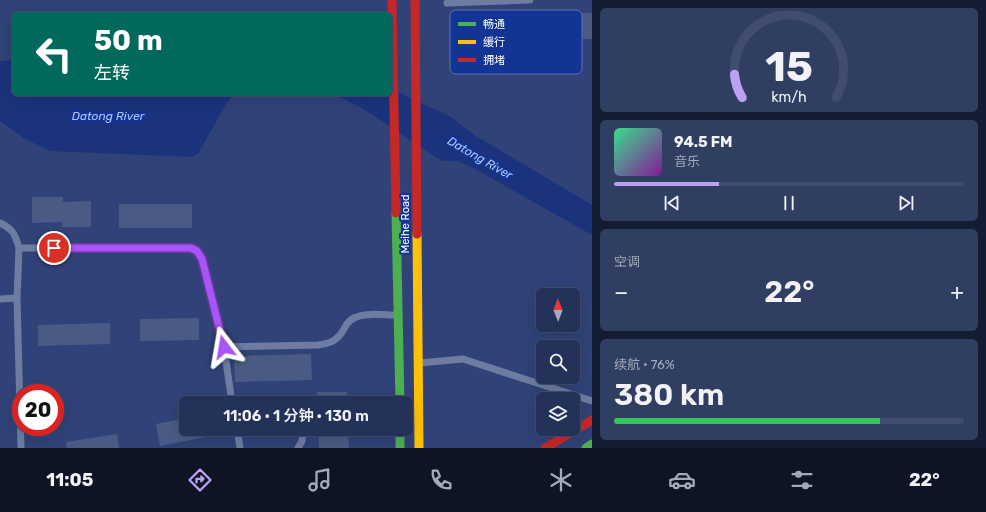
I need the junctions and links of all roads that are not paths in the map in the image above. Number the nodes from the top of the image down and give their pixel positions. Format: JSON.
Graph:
{"nodes":[{"id":1,"x":392,"y":0,"type":"edge"},
{"id":2,"x":415,"y":0,"type":"edge"},
{"id":3,"x":530,"y":0,"type":"edge"},
{"id":4,"x":447,"y":3,"type":"dead end"},
{"id":5,"x":0,"y":223,"type":"edge"},
{"id":6,"x":19,"y":248,"type":"junction"},
{"id":7,"x":17,"y":298,"type":"junction"},
{"id":8,"x":0,"y":299,"type":"edge"},
{"id":9,"x":398,"y":315,"type":"junction"},
{"id":10,"x":224,"y":347,"type":"junction"},
{"id":11,"x":418,"y":363,"type":"junction"},
{"id":12,"x":231,"y":396,"type":"edge"},
{"id":13,"x":400,"y":396,"type":"edge"},
{"id":14,"x":592,"y":401,"type":"edge"},
{"id":15,"x":592,"y":420,"type":"edge"},
{"id":16,"x":238,"y":436,"type":"edge"},
{"id":17,"x":303,"y":436,"type":"edge"},
{"id":18,"x":400,"y":436,"type":"edge"},
{"id":19,"x":592,"y":444,"type":"edge"},
{"id":20,"x":21,"y":448,"type":"edge"},
{"id":21,"x":240,"y":448,"type":"edge"},
{"id":22,"x":298,"y":448,"type":"edge"},
{"id":23,"x":400,"y":448,"type":"edge"},
{"id":24,"x":419,"y":448,"type":"edge"},
{"id":25,"x":545,"y":448,"type":"edge"},
{"id":26,"x":586,"y":448,"type":"edge"}],
"edges":[{"from":1,"to":9,"type":"street","name":"Meihe Road"},
{"from":2,"to":11,"type":"street","name":"Meihe Road"},
{"from":3,"to":4,"type":"lane"},
{"from":5,"to":6,"type":"lane"},
{"from":6,"to":7,"type":"lane"},
{"from":6,"to":10,"type":"lane"},
{"from":7,"to":8,"type":"lane"},
{"from":7,"to":20,"type":"lane"},
{"from":9,"to":10,"type":"lane"},
{"from":9,"to":13,"type":"street","name":"Meihe Road"},
{"from":10,"to":12,"type":"lane"},
{"from":11,"to":14,"type":"lane"},
{"from":11,"to":24,"type":"street","name":"Meihe Road"},
{"from":15,"to":25,"type":"street"},
{"from":16,"to":21,"type":"lane"},
{"from":17,"to":22,"type":"lane"},
{"from":18,"to":23,"type":"street"},
{"from":19,"to":26,"type":"street"}]}
